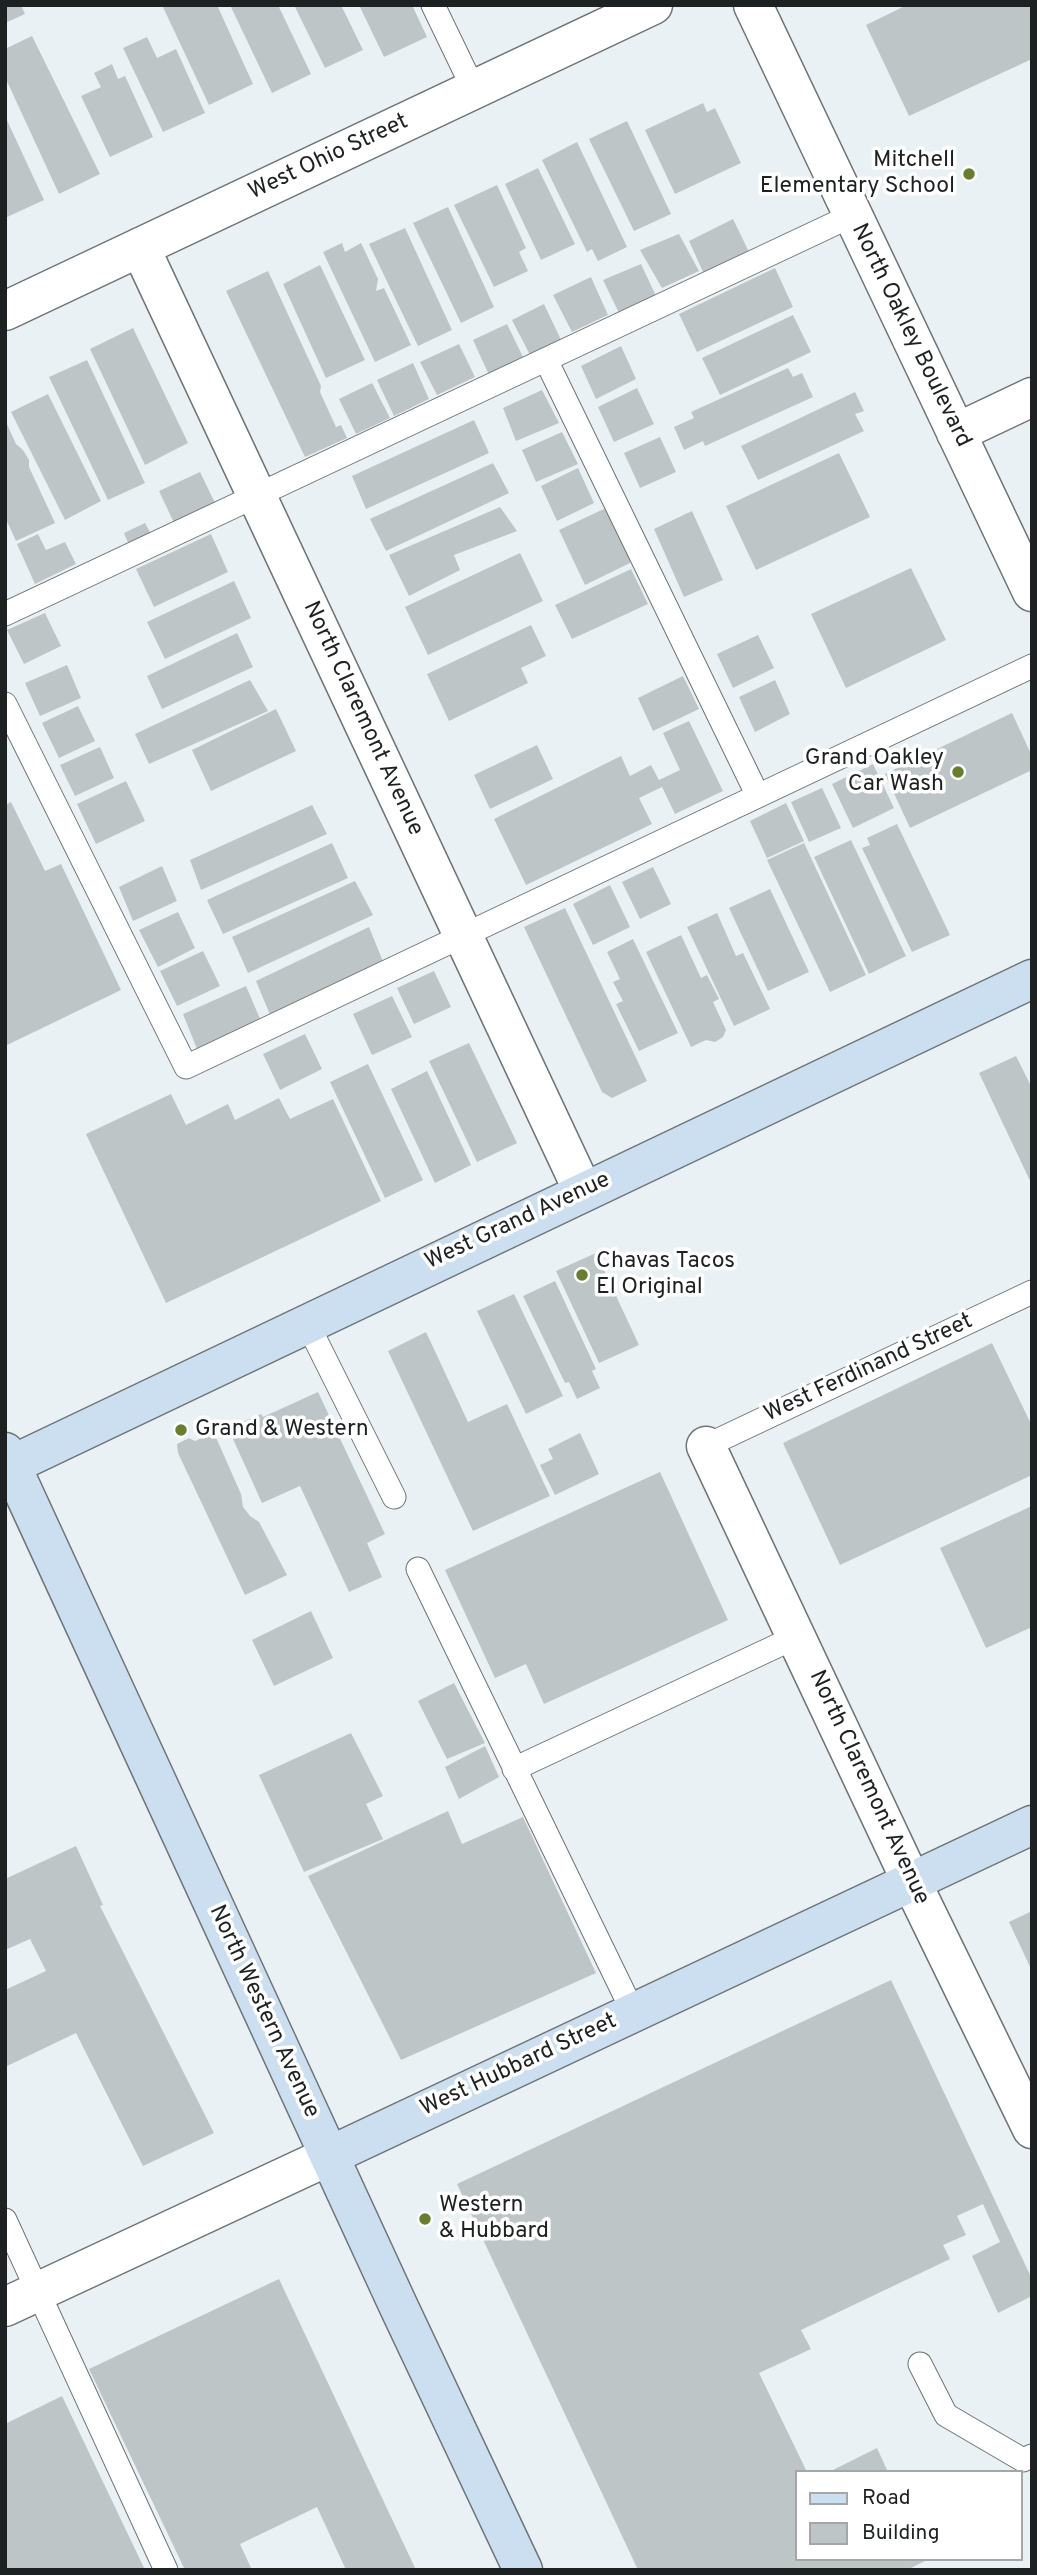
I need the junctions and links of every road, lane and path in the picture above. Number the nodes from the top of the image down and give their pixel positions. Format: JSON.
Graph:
{"nodes":[{"id":1,"x":433,"y":5,"type":"edge"},
{"id":2,"x":653,"y":5,"type":"edge"},
{"id":3,"x":753,"y":5,"type":"edge"},
{"id":4,"x":474,"y":90,"type":"junction"},
{"id":5,"x":853,"y":215,"type":"junction"},
{"id":6,"x":140,"y":247,"type":"junction"},
{"id":7,"x":5,"y":311,"type":"edge"},
{"id":8,"x":546,"y":360,"type":"junction"},
{"id":9,"x":1032,"y":397,"type":"edge"},
{"id":10,"x":956,"y":433,"type":"junction"},
{"id":11,"x":257,"y":496,"type":"junction"},
{"id":12,"x":1032,"y":592,"type":"edge"},
{"id":13,"x":5,"y":614,"type":"edge"},
{"id":14,"x":1032,"y":666,"type":"edge"},
{"id":15,"x":5,"y":704,"type":"edge"},
{"id":16,"x":758,"y":796,"type":"junction"},
{"id":17,"x":464,"y":936,"type":"junction"},
{"id":18,"x":1032,"y":979,"type":"edge"},
{"id":19,"x":583,"y":1191,"type":"junction"},
{"id":20,"x":1032,"y":1292,"type":"edge"},
{"id":21,"x":307,"y":1323,"type":"junction"},
{"id":22,"x":706,"y":1446,"type":"joint"},
{"id":23,"x":7,"y":1462,"type":"edge"},
{"id":24,"x":394,"y":1497,"type":"dead end"},
{"id":25,"x":418,"y":1569,"type":"dead end"},
{"id":26,"x":796,"y":1637,"type":"junction"},
{"id":27,"x":514,"y":1769,"type":"junction"},
{"id":28,"x":1032,"y":1825,"type":"edge"},
{"id":29,"x":911,"y":1881,"type":"junction"},
{"id":30,"x":632,"y":2012,"type":"junction"},
{"id":31,"x":1032,"y":2129,"type":"edge"},
{"id":32,"x":329,"y":2156,"type":"junction"},
{"id":33,"x":5,"y":2220,"type":"edge"},
{"id":34,"x":22,"y":2299,"type":"edge"},
{"id":35,"x":920,"y":2364,"type":"dead end"},
{"id":36,"x":1032,"y":2456,"type":"edge"},
{"id":37,"x":166,"y":2570,"type":"edge"},
{"id":38,"x":523,"y":2570,"type":"edge"}],
"edges":[{"from":1,"to":4,"type":"lane"},
{"from":2,"to":4,"type":"street","name":"West Ohio Street"},
{"from":3,"to":5,"type":"street","name":"North Oakley Boulevard"},
{"from":4,"to":6,"type":"street","name":"West Ohio Street"},
{"from":5,"to":8,"type":"lane"},
{"from":5,"to":10,"type":"street","name":"North Oakley Boulevard"},
{"from":6,"to":7,"type":"street","name":"West Ohio Street"},
{"from":6,"to":11,"type":"street","name":"North Claremont Avenue"},
{"from":8,"to":11,"type":"lane"},
{"from":8,"to":16,"type":"lane"},
{"from":9,"to":10,"type":"street"},
{"from":10,"to":12,"type":"street","name":"North Oakley Boulevard"},
{"from":11,"to":13,"type":"lane"},
{"from":11,"to":17,"type":"street","name":"North Claremont Avenue"},
{"from":14,"to":16,"type":"lane"},
{"from":15,"to":17,"type":"lane"},
{"from":16,"to":17,"type":"lane"},
{"from":17,"to":19,"type":"street","name":"North Claremont Avenue"},
{"from":18,"to":19,"type":"main road","name":"West Grand Avenue"},
{"from":19,"to":21,"type":"main road","name":"West Grand Avenue"},
{"from":20,"to":22,"type":"lane","name":"West Ferdinand Street"},
{"from":21,"to":23,"type":"main road","name":"West Grand Avenue"},
{"from":21,"to":24,"type":"lane"},
{"from":22,"to":26,"type":"street","name":"North Claremont Avenue"},
{"from":23,"to":32,"type":"main road","name":"North Western Avenue"},
{"from":25,"to":27,"type":"lane"},
{"from":26,"to":27,"type":"lane"},
{"from":26,"to":29,"type":"street","name":"North Claremont Avenue"},
{"from":27,"to":30,"type":"lane"},
{"from":28,"to":29,"type":"main road","name":"West Hubbard Street"},
{"from":29,"to":30,"type":"main road","name":"West Hubbard Street"},
{"from":29,"to":31,"type":"street","name":"North Claremont Avenue"},
{"from":30,"to":32,"type":"main road","name":"West Hubbard Street"},
{"from":32,"to":34,"type":"street","name":"West Hubbard Street"},
{"from":32,"to":38,"type":"main road","name":"North Western Avenue"},
{"from":33,"to":34,"type":"lane"},
{"from":34,"to":37,"type":"lane"},
{"from":35,"to":36,"type":"lane"}]}
